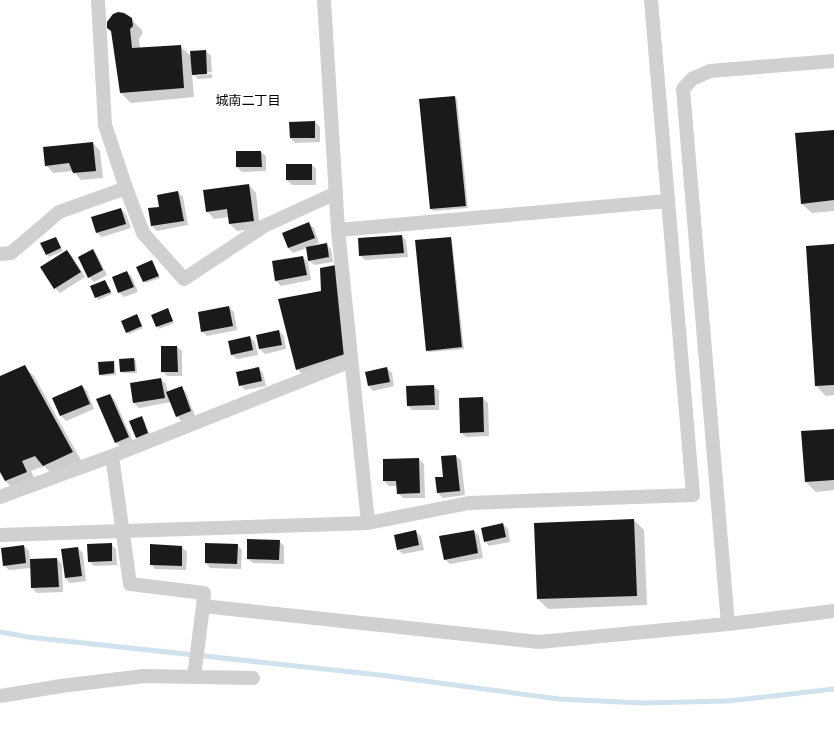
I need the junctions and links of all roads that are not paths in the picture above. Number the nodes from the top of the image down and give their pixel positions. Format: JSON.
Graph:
{"nodes":[{"id":1,"x":98,"y":0,"type":"edge"},
{"id":2,"x":324,"y":0,"type":"edge"},
{"id":3,"x":651,"y":0,"type":"edge"},
{"id":4,"x":834,"y":61,"type":"edge"},
{"id":5,"x":126,"y":188,"type":"junction"},
{"id":6,"x":336,"y":193,"type":"junction"},
{"id":7,"x":668,"y":201,"type":"junction"},
{"id":8,"x":338,"y":230,"type":"junction"},
{"id":9,"x":0,"y":254,"type":"edge"},
{"id":10,"x":351,"y":361,"type":"junction"},
{"id":11,"x":112,"y":456,"type":"junction"},
{"id":12,"x":0,"y":497,"type":"edge"},
{"id":13,"x":368,"y":523,"type":"junction"},
{"id":14,"x":123,"y":532,"type":"junction"},
{"id":15,"x":0,"y":535,"type":"edge"},
{"id":16,"x":203,"y":606,"type":"junction"},
{"id":17,"x":834,"y":611,"type":"edge"},
{"id":18,"x":728,"y":624,"type":"junction"},
{"id":19,"x":194,"y":677,"type":"junction"},
{"id":20,"x":253,"y":678,"type":"dead end"},
{"id":21,"x":0,"y":696,"type":"edge"}],
"edges":[{"from":1,"to":5,"type":"street"},
{"from":2,"to":6,"type":"street"},
{"from":3,"to":7,"type":"street"},
{"from":4,"to":18,"type":"street"},
{"from":5,"to":6,"type":"street"},
{"from":5,"to":9,"type":"street"},
{"from":6,"to":8,"type":"street"},
{"from":7,"to":8,"type":"street"},
{"from":7,"to":13,"type":"street"},
{"from":8,"to":10,"type":"street"},
{"from":10,"to":11,"type":"street"},
{"from":10,"to":13,"type":"street"},
{"from":11,"to":12,"type":"street"},
{"from":11,"to":14,"type":"street"},
{"from":13,"to":14,"type":"street"},
{"from":14,"to":15,"type":"street"},
{"from":14,"to":16,"type":"street"},
{"from":16,"to":18,"type":"street"},
{"from":16,"to":19,"type":"street"},
{"from":17,"to":18,"type":"street"},
{"from":19,"to":20,"type":"street"},
{"from":19,"to":21,"type":"street"}]}
